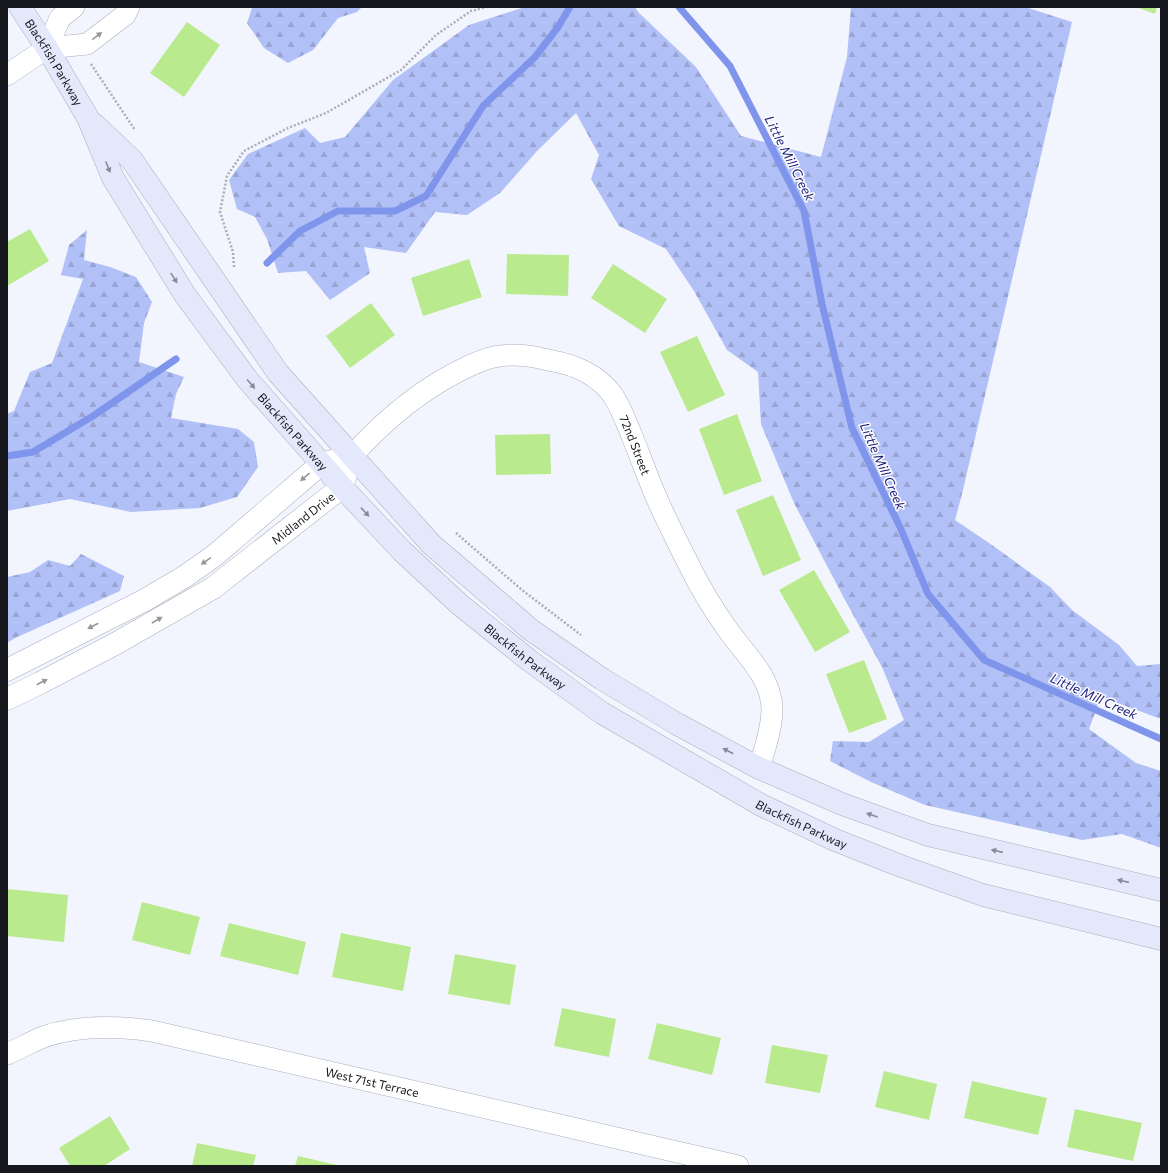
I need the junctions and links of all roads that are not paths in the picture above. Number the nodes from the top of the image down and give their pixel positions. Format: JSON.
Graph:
{"nodes":[{"id":1,"x":20,"y":7,"type":"edge"},
{"id":2,"x":74,"y":7,"type":"edge"},
{"id":3,"x":129,"y":7,"type":"edge"},
{"id":4,"x":47,"y":48,"type":"junction"},
{"id":5,"x":7,"y":74,"type":"edge"},
{"id":6,"x":88,"y":118,"type":"junction"},
{"id":7,"x":352,"y":456,"type":"junction"},
{"id":8,"x":322,"y":464,"type":"junction"},
{"id":9,"x":342,"y":487,"type":"junction"},
{"id":10,"x":7,"y":670,"type":"edge"},
{"id":11,"x":7,"y":699,"type":"edge"},
{"id":12,"x":758,"y":768,"type":"junction"},
{"id":13,"x":1161,"y":890,"type":"edge"},
{"id":14,"x":1161,"y":939,"type":"edge"},
{"id":15,"x":7,"y":1054,"type":"edge"},
{"id":16,"x":738,"y":1166,"type":"edge"}],
"edges":[{"from":1,"to":4,"type":"main road","name":"Blackfish Parkway"},
{"from":2,"to":4,"type":"street"},
{"from":4,"to":3,"type":"street","one_way":true},
{"from":4,"to":5,"type":"street"},
{"from":4,"to":6,"type":"main road","name":"Blackfish Parkway"},
{"from":6,"to":7,"type":"main road","name":"Blackfish Parkway"},
{"from":6,"to":8,"type":"main road","name":"Blackfish Parkway","one_way":true},
{"from":7,"to":8,"type":"street"},
{"from":7,"to":9,"type":"street","name":"Midland Drive"},
{"from":12,"to":7,"type":"main road","name":"Blackfish Parkway","one_way":true},
{"from":7,"to":12,"type":"street","name":"72nd Street"},
{"from":8,"to":9,"type":"main road","name":"Blackfish Parkway"},
{"from":8,"to":10,"type":"street","one_way":true},
{"from":11,"to":9,"type":"street","name":"Midland Drive","one_way":true},
{"from":9,"to":14,"type":"main road","name":"Blackfish Parkway","one_way":true},
{"from":13,"to":12,"type":"main road","name":"Blackfish Parkway","one_way":true},
{"from":15,"to":16,"type":"street","name":"West 71st Terrace"}]}
